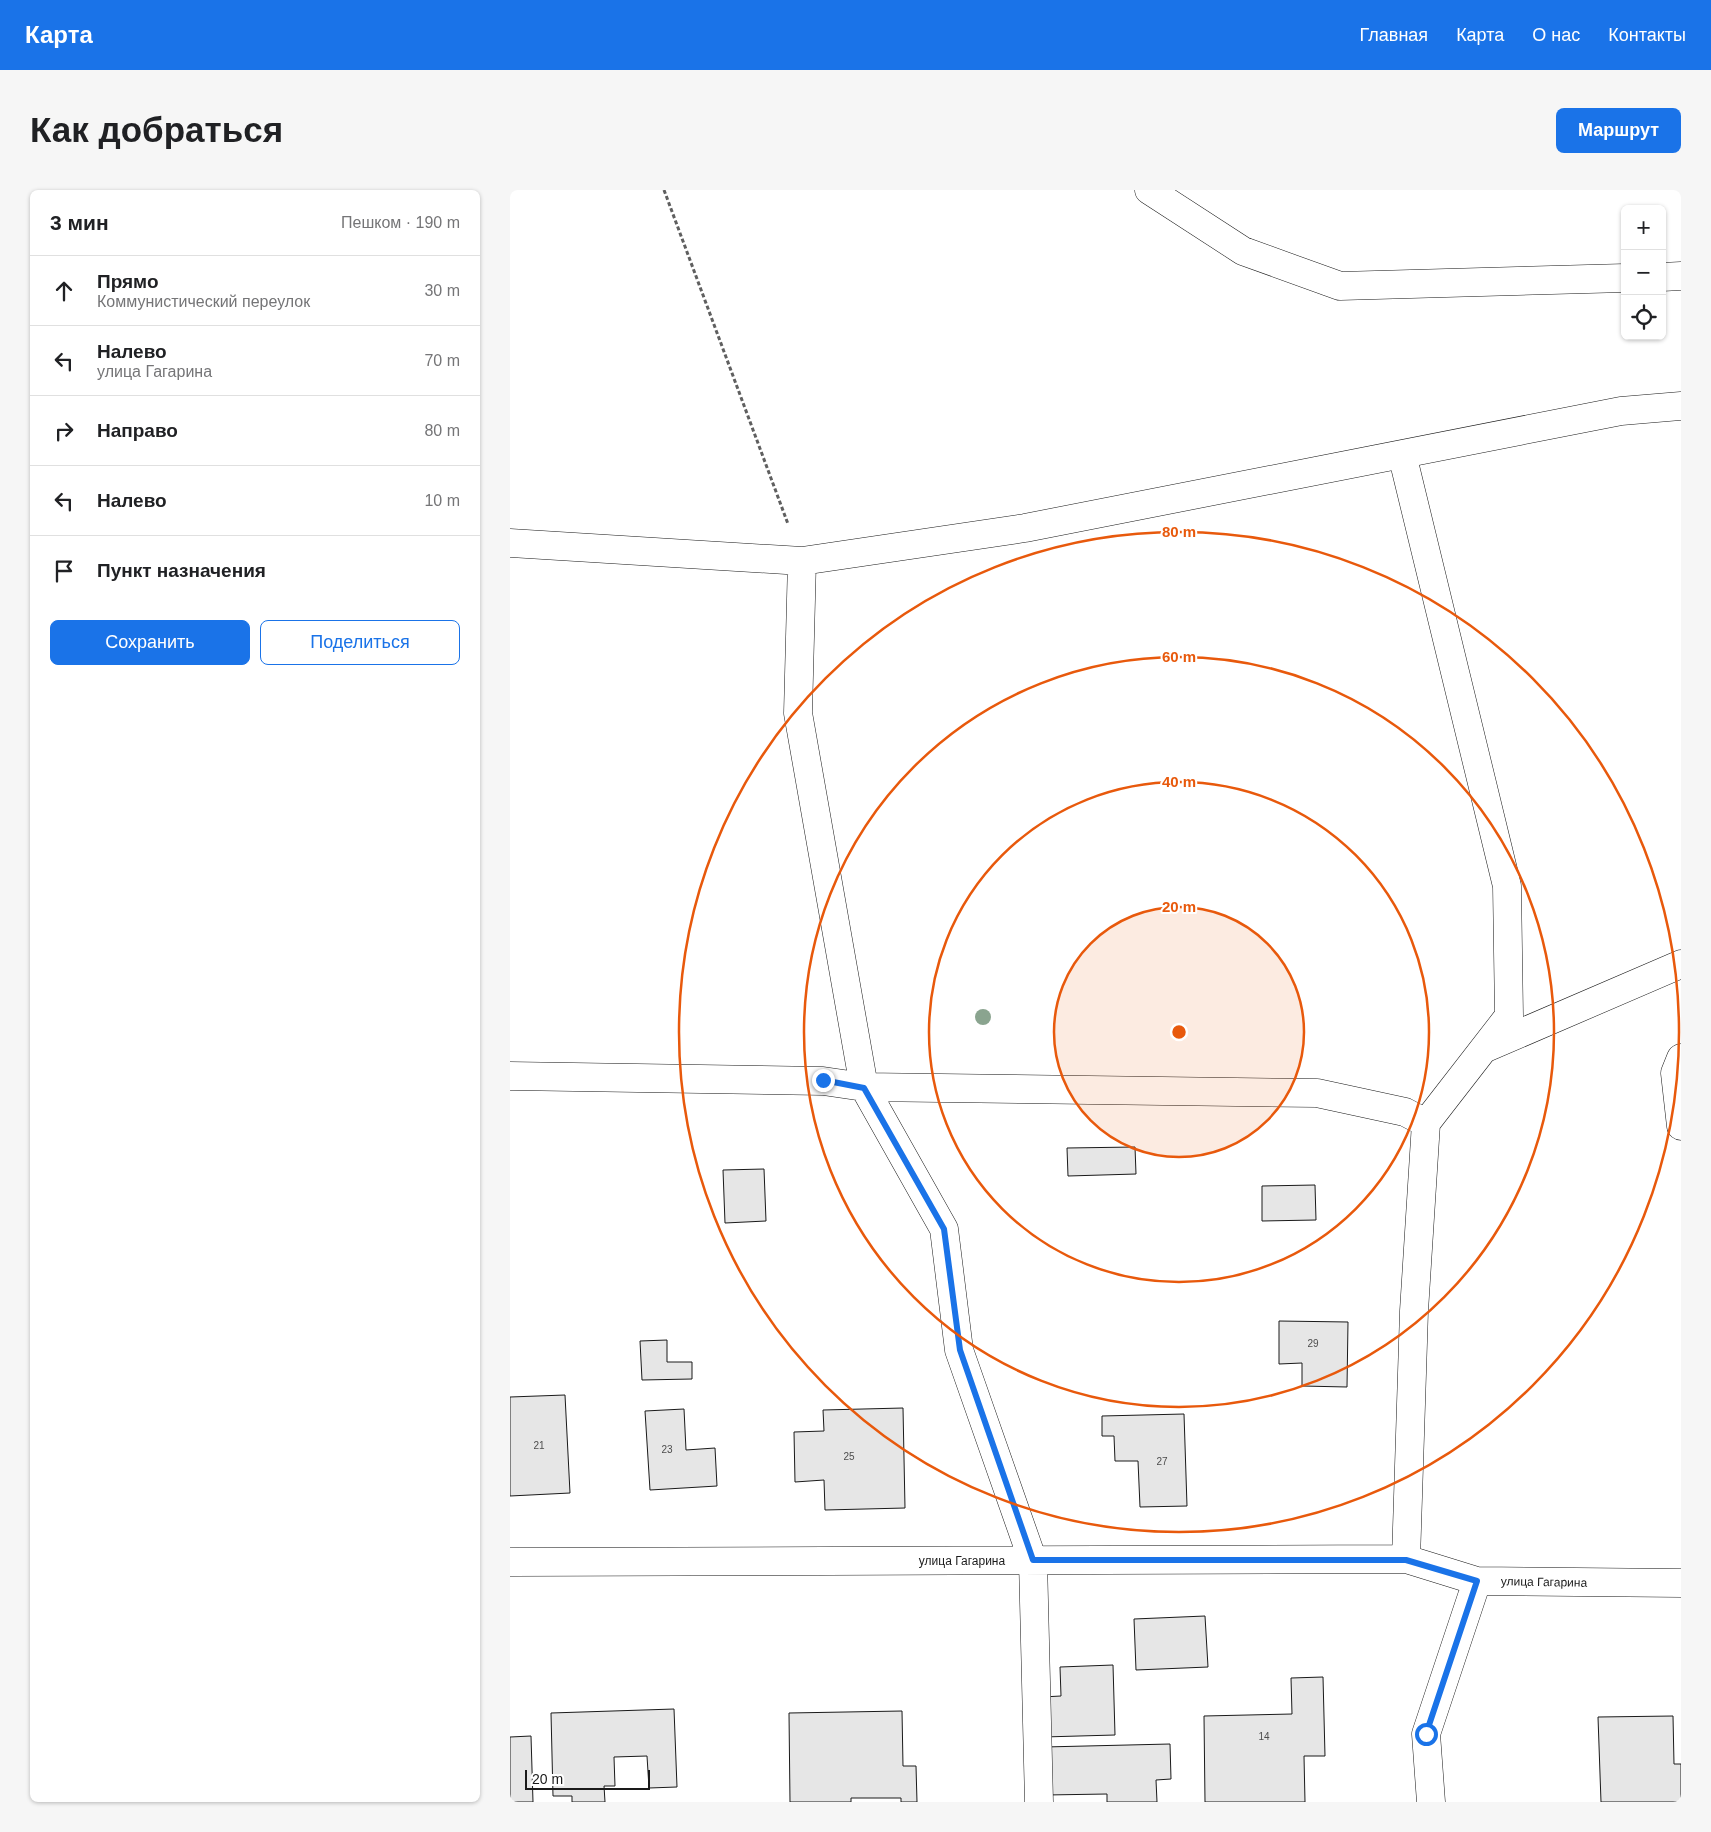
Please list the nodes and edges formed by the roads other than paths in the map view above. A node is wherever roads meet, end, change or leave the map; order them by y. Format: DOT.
graph roads {
  1 [pos="1149,190"];
  2 [pos="1681,276"];
  3 [pos="1666,277"];
  4 [pos="1621,278"];
  5 [pos="1681,406"];
  6 [pos="1402,454"];
  7 [pos="510,544"];
  8 [pos="802,561"];
  9 [pos="1681,964"];
  10 [pos="1482,1050"];
  11 [pos="1681,1058"];
  12 [pos="510,1076"];
  13 [pos="864,1088"];
  14 [pos="1426,1123"];
  15 [pos="1681,1126"];
  16 [pos="1033,1560"];
  17 [pos="1406,1560"];
  18 [pos="510,1562"];
  19 [pos="1477,1581"];
  20 [pos="1681,1583"];
  21 [pos="1039,1802"];
  22 [pos="1431,1802"];
  1 -- 4 [label="street"];
  2 -- 3 [label="street"];
  5 -- 6 [label="street"];
  6 -- 8 [label="street"];
  6 -- 10 [label="street"];
  7 -- 8 [label="street"];
  8 -- 13 [label="street"];
  9 -- 10 [label="street"];
  10 -- 14 [label="street"];
  11 -- 15 [label="street"];
  12 -- 13 [label="street"];
  13 -- 14 [label="street"];
  13 -- 16 [label="street"];
  14 -- 17 [label="street"];
  16 -- 17 [label="street, улица Гагарина"];
  16 -- 18 [label="street, улица Гагарина"];
  16 -- 21 [label="street"];
  17 -- 19 [label="street, улица Гагарина"];
  19 -- 20 [label="street, улица Гагарина"];
  19 -- 22 [label="street"];
}
